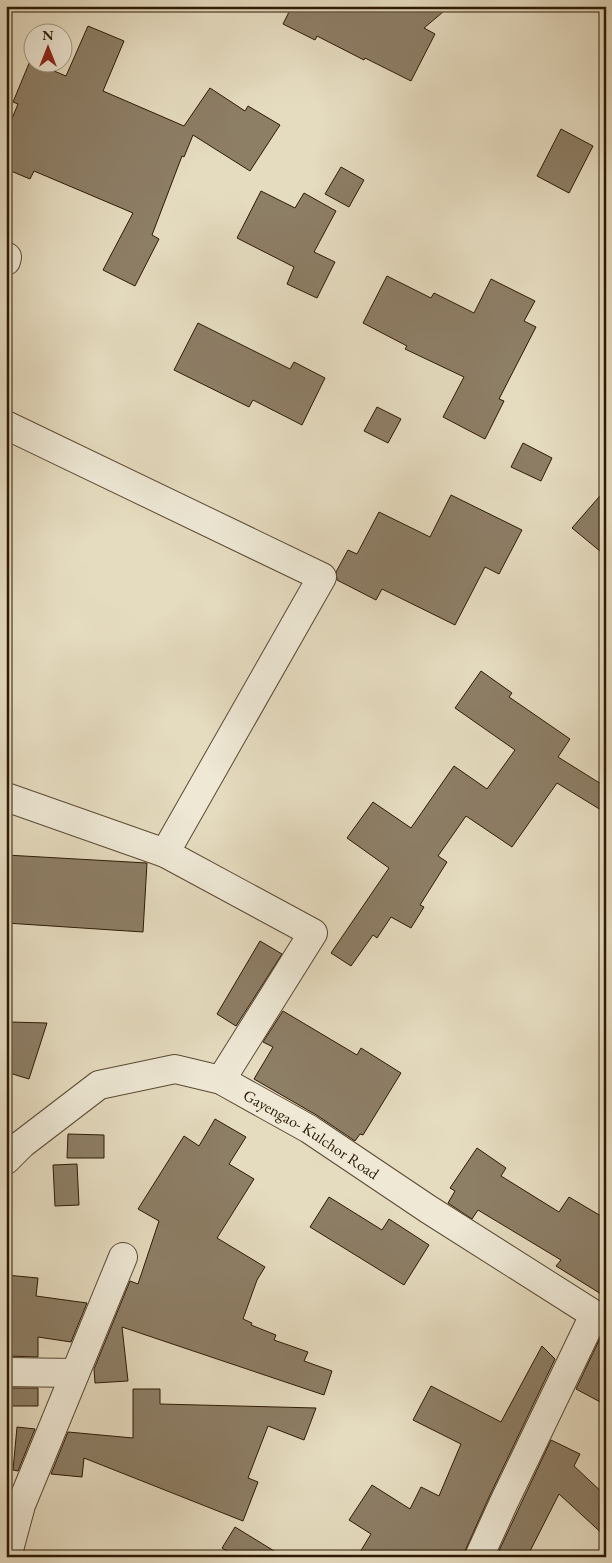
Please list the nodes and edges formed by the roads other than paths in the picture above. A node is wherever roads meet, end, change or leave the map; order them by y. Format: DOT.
graph roads {
  1 [pos="6,425"];
  2 [pos="6,797"];
  3 [pos="165,853"];
  4 [pos="221,1080"];
  5 [pos="6,1160"];
  6 [pos="123,1257"];
  7 [pos="600,1318"];
  8 [pos="6,1372"];
  9 [pos="75,1373"];
  10 [pos="7,1557"];
  11 [pos="479,1557"];
  1 -- 3 [label="street"];
  2 -- 3 [label="street"];
  3 -- 4 [label="street"];
  4 -- 5 [label="street, Gayengao- Kulchor Road"];
  4 -- 7 [label="street, Gayengao- Kulchor Road"];
  6 -- 9 [label="street"];
  7 -- 11 [label="street"];
  8 -- 9 [label="street"];
  9 -- 10 [label="street"];
}
